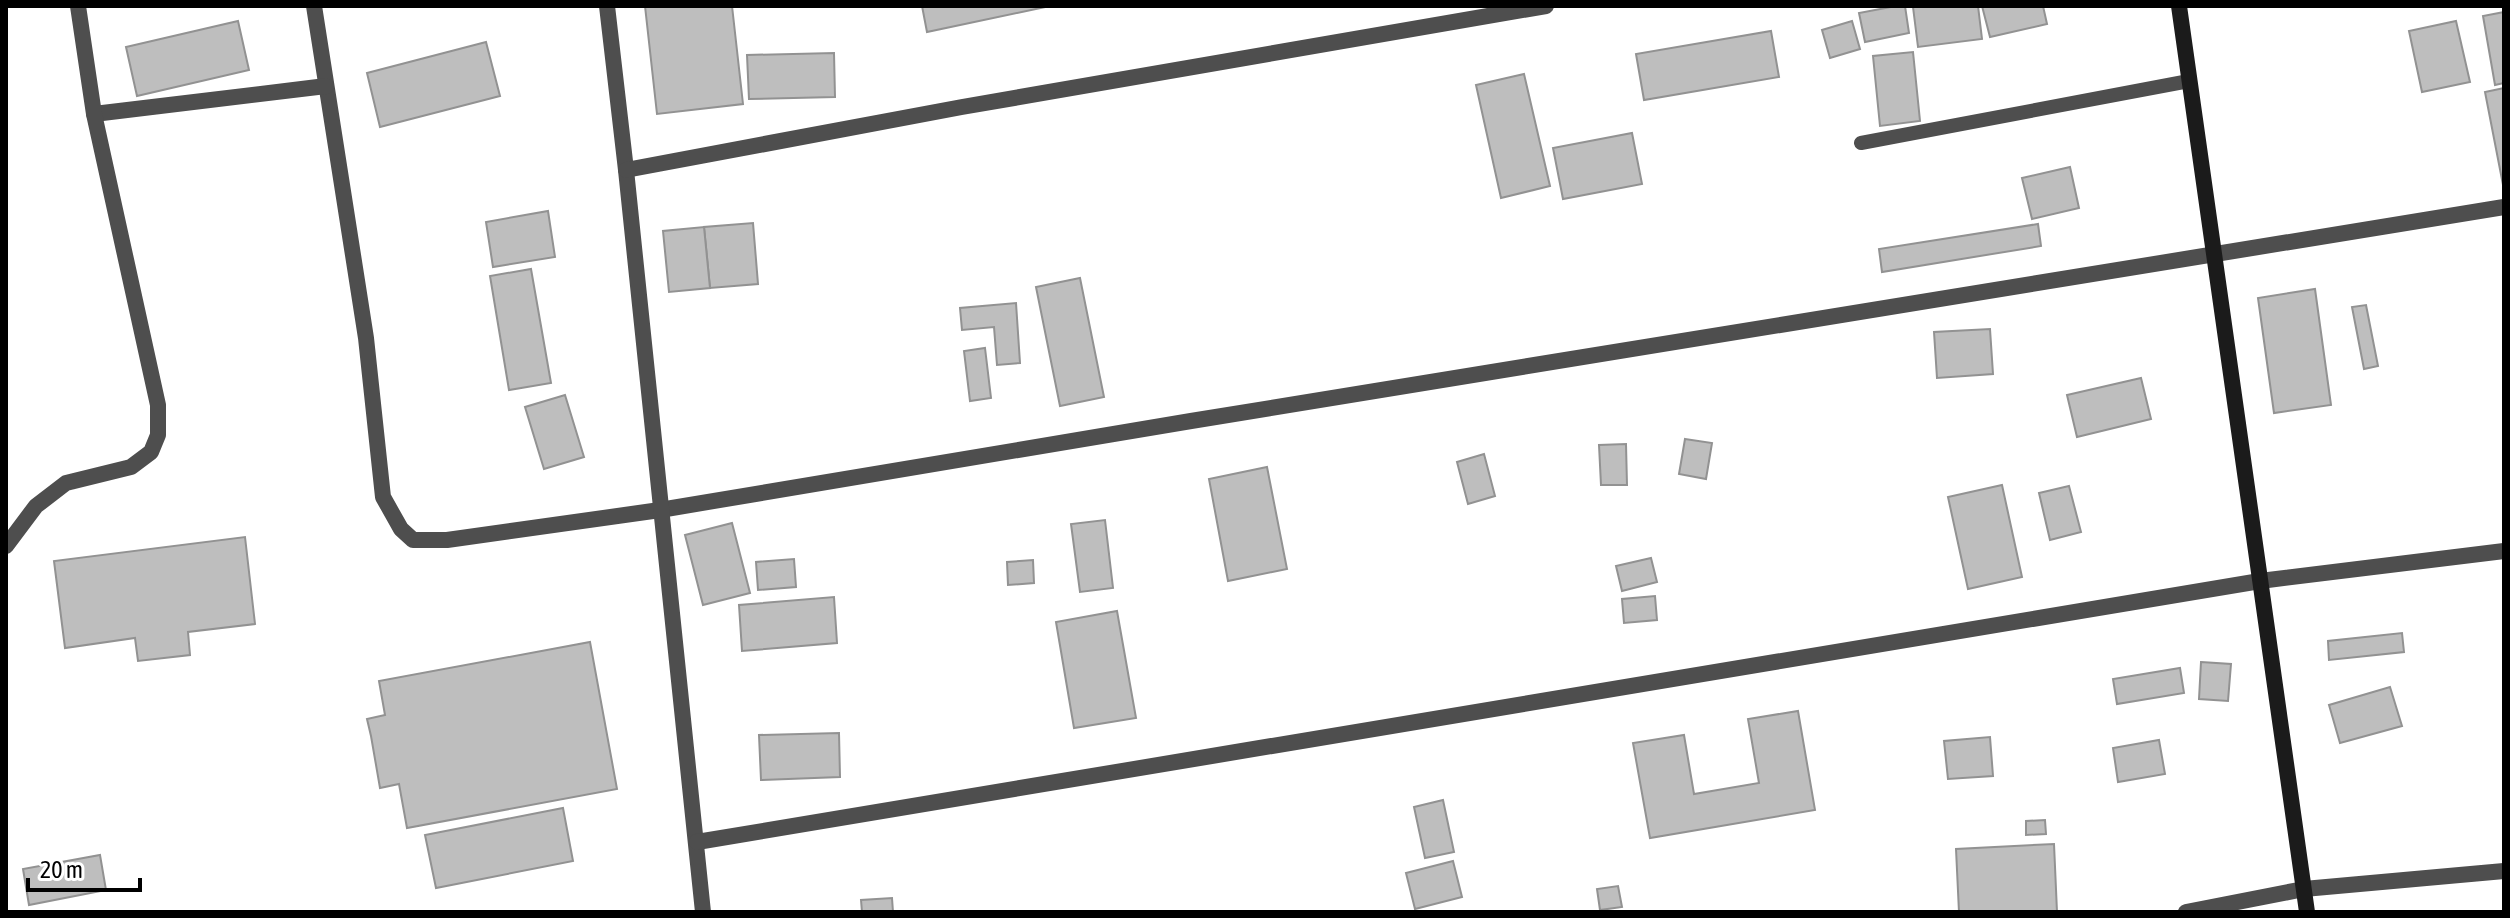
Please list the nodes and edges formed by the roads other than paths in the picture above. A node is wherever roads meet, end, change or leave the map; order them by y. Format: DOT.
graph roads {
  1 [pos="78,6"];
  2 [pos="314,6"];
  3 [pos="607,6"];
  4 [pos="1546,6"];
  5 [pos="2179,6"];
  6 [pos="2189,81"];
  7 [pos="326,86"];
  8 [pos="94,114"];
  9 [pos="1861,143"];
  10 [pos="626,170"];
  11 [pos="2504,207"];
  12 [pos="2214,255"];
  13 [pos="660,510"];
  14 [pos="6,546"];
  15 [pos="2504,551"];
  16 [pos="2260,581"];
  17 [pos="697,842"];
  18 [pos="2504,871"];
  19 [pos="2304,889"];
  20 [pos="703,912"];
  21 [pos="2186,912"];
  22 [pos="2307,912"];
  1 -- 8 [label="street"];
  2 -- 7 [label="street"];
  3 -- 10 [label="street"];
  4 -- 10 [label="street"];
  5 -- 6 [label="street"];
  6 -- 9 [label="lane"];
  6 -- 12 [label="street"];
  7 -- 8 [label="street"];
  7 -- 13 [label="street"];
  8 -- 14 [label="street"];
  10 -- 13 [label="street"];
  11 -- 12 [label="street"];
  12 -- 13 [label="street"];
  12 -- 16 [label="street"];
  13 -- 17 [label="street"];
  15 -- 16 [label="street"];
  16 -- 17 [label="street"];
  16 -- 19 [label="street"];
  17 -- 20 [label="street"];
  18 -- 19 [label="street"];
  19 -- 21 [label="street"];
  19 -- 22 [label="street"];
}
